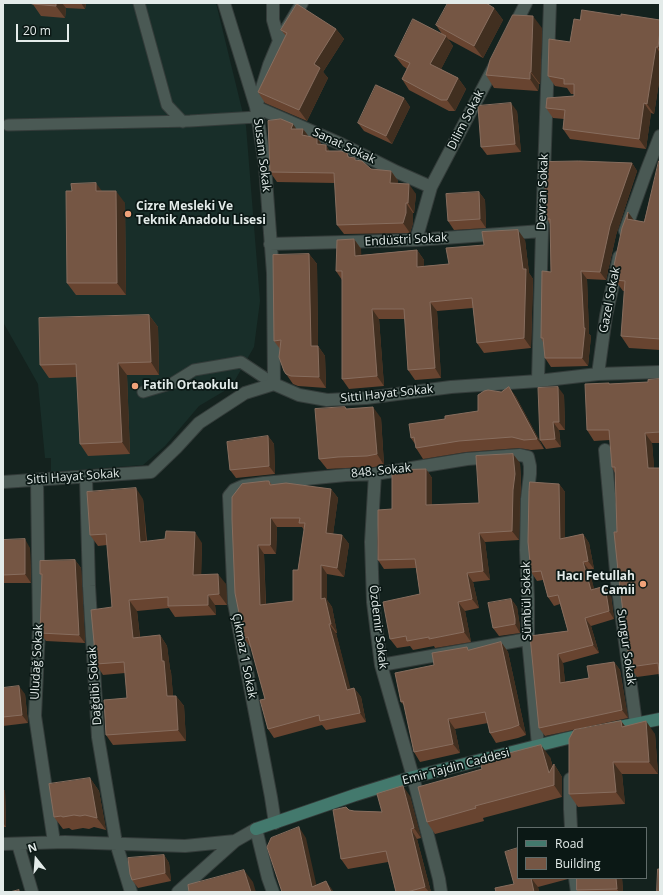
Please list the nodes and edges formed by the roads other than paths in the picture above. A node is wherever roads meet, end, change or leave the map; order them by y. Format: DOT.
graph roads {
  1 [pos="139,3"];
  2 [pos="224,3"];
  3 [pos="274,3"];
  4 [pos="302,3"];
  5 [pos="526,3"];
  6 [pos="550,3"];
  7 [pos="509,37"];
  8 [pos="279,41"];
  9 [pos="498,57"];
  10 [pos="257,112"];
  11 [pos="183,122"];
  12 [pos="8,125"];
  13 [pos="660,136"];
  14 [pos="431,187"];
  15 [pos="542,231"];
  16 [pos="416,240"];
  17 [pos="270,244"];
  18 [pos="660,372"];
  19 [pos="598,374"];
  20 [pos="538,381"];
  21 [pos="274,384"];
  22 [pos="143,392"];
  23 [pos="605,450"];
  24 [pos="528,457"];
  25 [pos="375,474"];
  26 [pos="86,477"];
  27 [pos="38,480"];
  28 [pos="3,482"];
  29 [pos="234,490"];
  30 [pos="528,639"];
  31 [pos="381,665"];
  32 [pos="660,719"];
  33 [pos="636,724"];
  34 [pos="570,738"];
  35 [pos="538,745"];
  36 [pos="570,752"];
  37 [pos="570,767"];
  38 [pos="413,777"];
  39 [pos="275,823"];
  40 [pos="571,827"];
  41 [pos="256,829"];
  42 [pos="235,841"];
  43 [pos="54,842"];
  44 [pos="116,843"];
  45 [pos="3,844"];
  46 [pos="18,844"];
  47 [pos="575,879"];
  48 [pos="32,892"];
  49 [pos="131,892"];
  50 [pos="178,892"];
  51 [pos="273,892"];
  52 [pos="441,892"];
  53 [pos="577,892"];
  1 -- 11 [label="lane"];
  2 -- 10 [label="street, Susam Sokak"];
  3 -- 8 [label="street"];
  4 -- 8 [label="street"];
  5 -- 7 [label="street"];
  6 -- 15 [label="street, Devran Sokak"];
  8 -- 10 [label="street"];
  9 -- 14 [label="street, Dilim Sokak"];
  10 -- 11 [label="lane"];
  10 -- 14 [label="street, Sanat Sokak"];
  10 -- 17 [label="street, Susam Sokak"];
  11 -- 12 [label="lane"];
  13 -- 19 [label="street, Gazel Sokak"];
  14 -- 16 [label="street, Dilim Sokak"];
  15 -- 16 [label="street, Endüstri Sokak"];
  15 -- 20 [label="street, Devran Sokak"];
  16 -- 17 [label="street, Endüstri Sokak"];
  17 -- 21 [label="street, Susam Sokak"];
  18 -- 19 [label="street, Sitti Hayat Sokak"];
  19 -- 20 [label="street, Sitti Hayat Sokak"];
  20 -- 21 [label="street, Sitti Hayat Sokak"];
  21 -- 22 [label="lane"];
  21 -- 26 [label="street, Sitti Hayat Sokak"];
  23 -- 33 [label="street, Sungur Sokak"];
  24 -- 25 [label="street, 848. Sokak"];
  24 -- 30 [label="street, Sümbül Sokak"];
  25 -- 29 [label="street, 848. Sokak"];
  25 -- 31 [label="street, Özdemir Sokak"];
  26 -- 27 [label="street, Sitti Hayat Sokak"];
  26 -- 44 [label="street, Dağdibi Sokak"];
  27 -- 28 [label="street, Sitti Hayat Sokak"];
  27 -- 43 [label="street, Uludağ Sokak"];
  29 -- 39 [label="street, Çıkmaz 1 Sokak"];
  30 -- 31 [label="street"];
  30 -- 35 [label="street, Sümbül Sokak"];
  31 -- 38 [label="street, Özdemir Sokak"];
  32 -- 33 [label="street, Emir Tajdin Caddesi"];
  33 -- 34 [label="street, Emir Tajdin Caddesi"];
  34 -- 35 [label="street, Emir Tajdin Caddesi"];
  34 -- 36 [label="street"];
  35 -- 38 [label="street, Emir Tajdin Caddesi"];
  37 -- 40 [label="street"];
  38 -- 39 [label="street, Emir Tajdin Caddesi"];
  38 -- 52 [label="street, Özdemir Sokak"];
  39 -- 41 [label="street, Emir Tajdin Caddesi"];
  41 -- 42 [label="street"];
  41 -- 51 [label="street"];
  42 -- 44 [label="street"];
  42 -- 50 [label="street"];
  43 -- 44 [label="street"];
  43 -- 46 [label="street"];
  44 -- 49 [label="street, Dağdibi Sokak"];
  45 -- 46 [label="street"];
  46 -- 48 [label="street"];
  47 -- 53 [label="street"];
}
